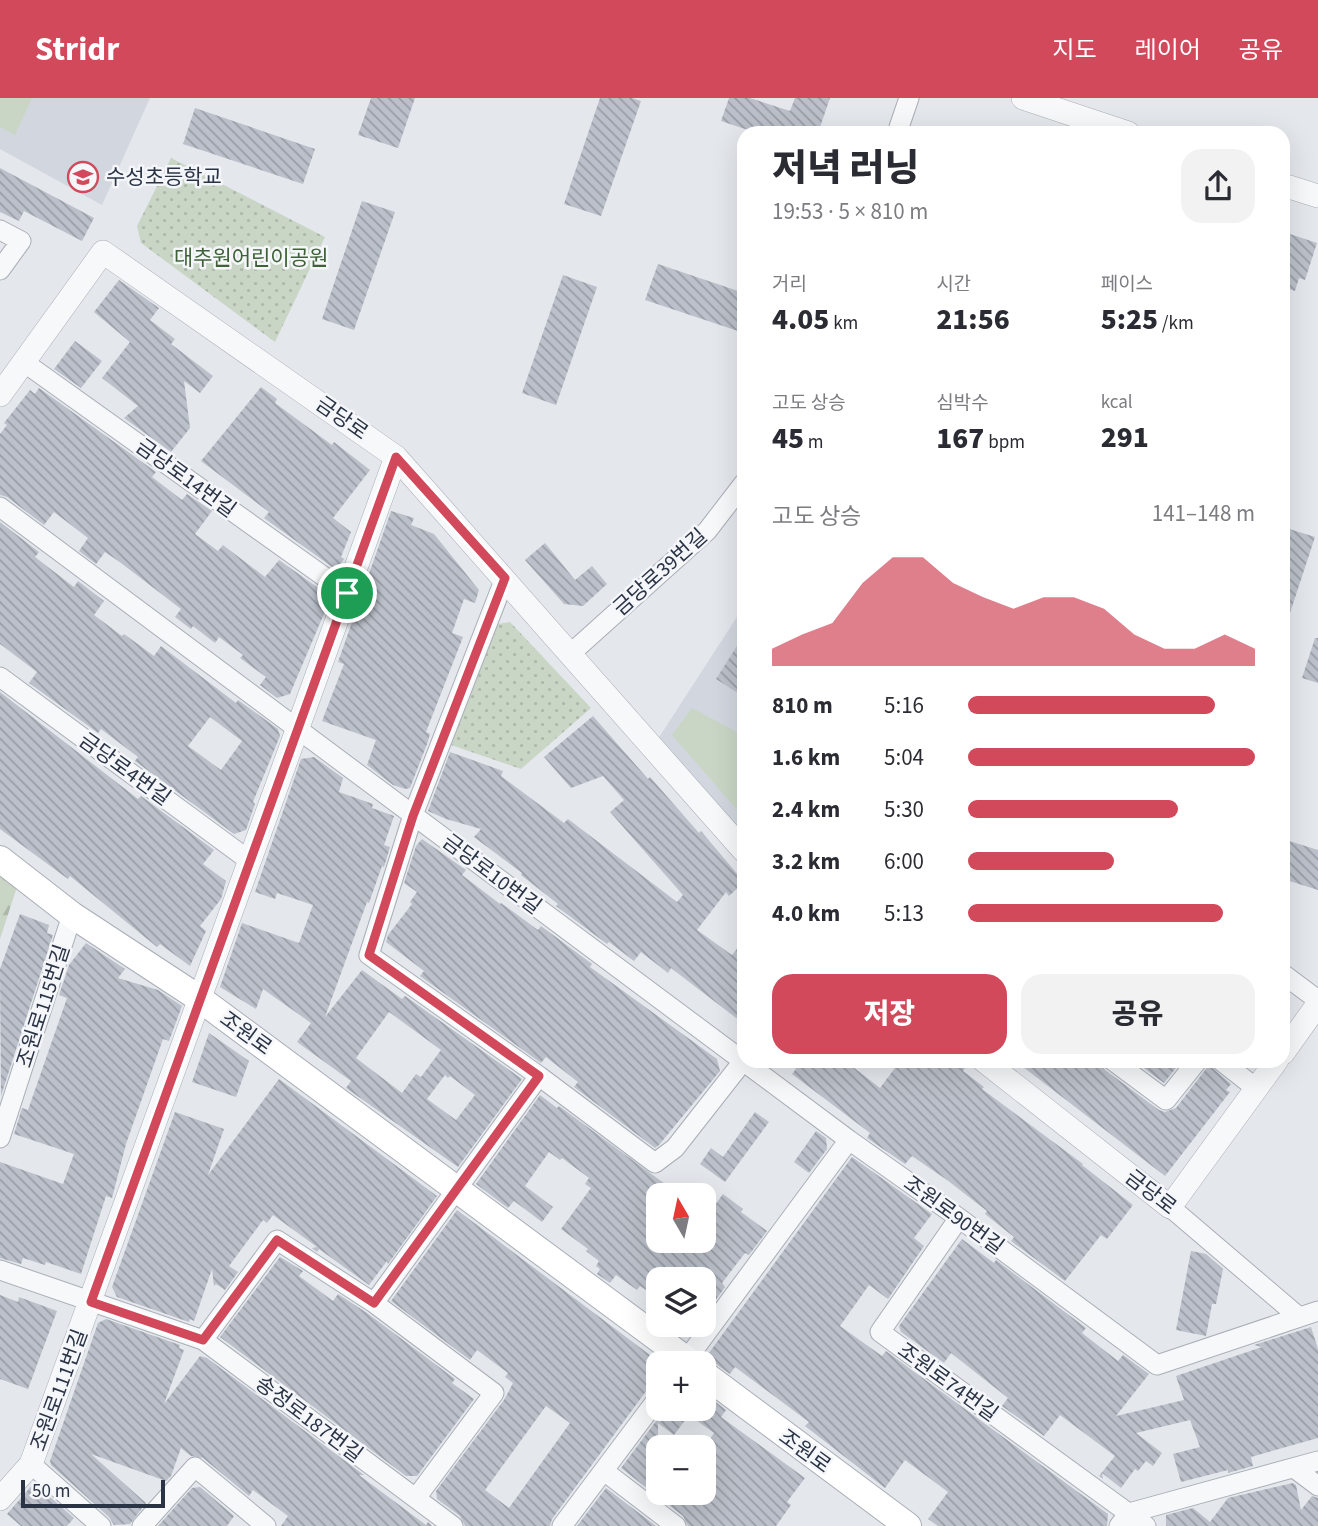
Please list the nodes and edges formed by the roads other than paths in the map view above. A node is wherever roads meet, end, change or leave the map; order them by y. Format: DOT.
graph roads {
  1 [pos="909,98"];
  2 [pos="1023,98"];
  3 [pos="899,126"];
  4 [pos="1107,126"];
  5 [pos="1290,187"];
  6 [pos="1318,197"];
  7 [pos="0,230"];
  8 [pos="0,270"];
  9 [pos="25,363"];
  10 [pos="0,396"];
  11 [pos="396,457"];
  12 [pos="737,492"];
  13 [pos="0,507"];
  14 [pos="505,578"];
  15 [pos="347,593"];
  16 [pos="569,655"];
  17 [pos="0,677"];
  18 [pos="297,730"];
  19 [pos="413,816"];
  20 [pos="737,843"];
  21 [pos="0,859"];
  22 [pos="250,861"];
  23 [pos="72,915"];
  24 [pos="1290,980"];
  25 [pos="200,999"];
  26 [pos="1318,1002"];
  27 [pos="1290,1043"];
  28 [pos="737,1056"];
  29 [pos="738,1068"];
  30 [pos="753,1068"];
  31 [pos="993,1068"];
  32 [pos="1123,1068"];
  33 [pos="1192,1068"];
  34 [pos="1230,1068"];
  35 [pos="1271,1068"];
  36 [pos="539,1076"];
  37 [pos="1257,1089"];
  38 [pos="0,1138"];
  39 [pos="849,1140"];
  40 [pos="456,1188"];
  41 [pos="1170,1207"];
  42 [pos="959,1218"];
  43 [pos="0,1270"];
  44 [pos="91,1302"];
  45 [pos="374,1303"];
  46 [pos="1309,1314"];
  47 [pos="203,1340"];
  48 [pos="672,1351"];
  49 [pos="701,1351"];
  50 [pos="716,1384"];
  51 [pos="646,1414"];
  52 [pos="1318,1461"];
  53 [pos="31,1464"];
  54 [pos="1294,1468"];
  55 [pos="604,1471"];
  56 [pos="1318,1486"];
  57 [pos="416,1498"];
  58 [pos="0,1499"];
  59 [pos="1124,1519"];
  60 [pos="101,1526"];
  61 [pos="142,1526"];
  62 [pos="266,1526"];
  63 [pos="453,1526"];
  64 [pos="562,1526"];
  65 [pos="676,1526"];
  66 [pos="908,1526"];
  67 [pos="1146,1526"];
  1 -- 3 [label="street"];
  2 -- 4 [label="street"];
  5 -- 6 [label="street"];
  7 -- 8 [label="street"];
  9 -- 10 [label="street, 금당로"];
  9 -- 11 [label="street, 금당로"];
  9 -- 15 [label="street, 금당로14번길"];
  11 -- 14 [label="street, 금당로"];
  11 -- 15 [label="street, 조원로111번길"];
  12 -- 16 [label="street, 금당로39번길"];
  13 -- 18 [label="street, 금당로10번길"];
  14 -- 16 [label="street, 금당로"];
  14 -- 19 [label="street"];
  15 -- 18 [label="street, 조원로111번길"];
  16 -- 20 [label="street, 금당로"];
  17 -- 22 [label="street, 금당로4번길"];
  18 -- 19 [label="street, 금당로10번길"];
  18 -- 22 [label="street, 조원로111번길"];
  19 -- 28 [label="street, 금당로10번길"];
  19 -- 36 [label="street"];
  21 -- 23 [label="main road, 조원로"];
  22 -- 25 [label="street, 조원로111번길"];
  23 -- 25 [label="main road, 조원로"];
  23 -- 38 [label="street, 조원로115번길"];
  24 -- 26 [label="street"];
  25 -- 40 [label="main road, 조원로"];
  25 -- 44 [label="street, 조원로111번길"];
  26 -- 27 [label="street"];
  29 -- 36 [label="street"];
  30 -- 39 [label="street, 금당로10번길"];
  31 -- 41 [label="street, 금당로"];
  32 -- 33 [label="street"];
  34 -- 37 [label="street"];
  35 -- 37 [label="street"];
  36 -- 40 [label="street"];
  37 -- 41 [label="street"];
  39 -- 42 [label="street, 조원로90번길"];
  39 -- 49 [label="street"];
  40 -- 45 [label="street"];
  40 -- 48 [label="main road, 조원로"];
  41 -- 46 [label="street, 금당로"];
  42 -- 46 [label="street, 조원로90번길"];
  42 -- 59 [label="street, 조원로74번길"];
  43 -- 44 [label="street, 송정로187번길"];
  44 -- 47 [label="street, 송정로187번길"];
  44 -- 53 [label="street, 조원로111번길"];
  45 -- 47 [label="street"];
  45 -- 57 [label="street"];
  47 -- 57 [label="street, 송정로187번길"];
  50 -- 66 [label="main road, 조원로"];
  51 -- 55 [label="street"];
  52 -- 54 [label="street"];
  53 -- 58 [label="street, 조원로111번길"];
  53 -- 60 [label="street, 조원로111번길"];
  54 -- 56 [label="street"];
  54 -- 59 [label="street"];
  55 -- 64 [label="street"];
  55 -- 65 [label="street"];
  57 -- 63 [label="street, 송정로187번길"];
  59 -- 67 [label="street, 조원로74번길"];
  61 -- 62 [label="street"];
}
